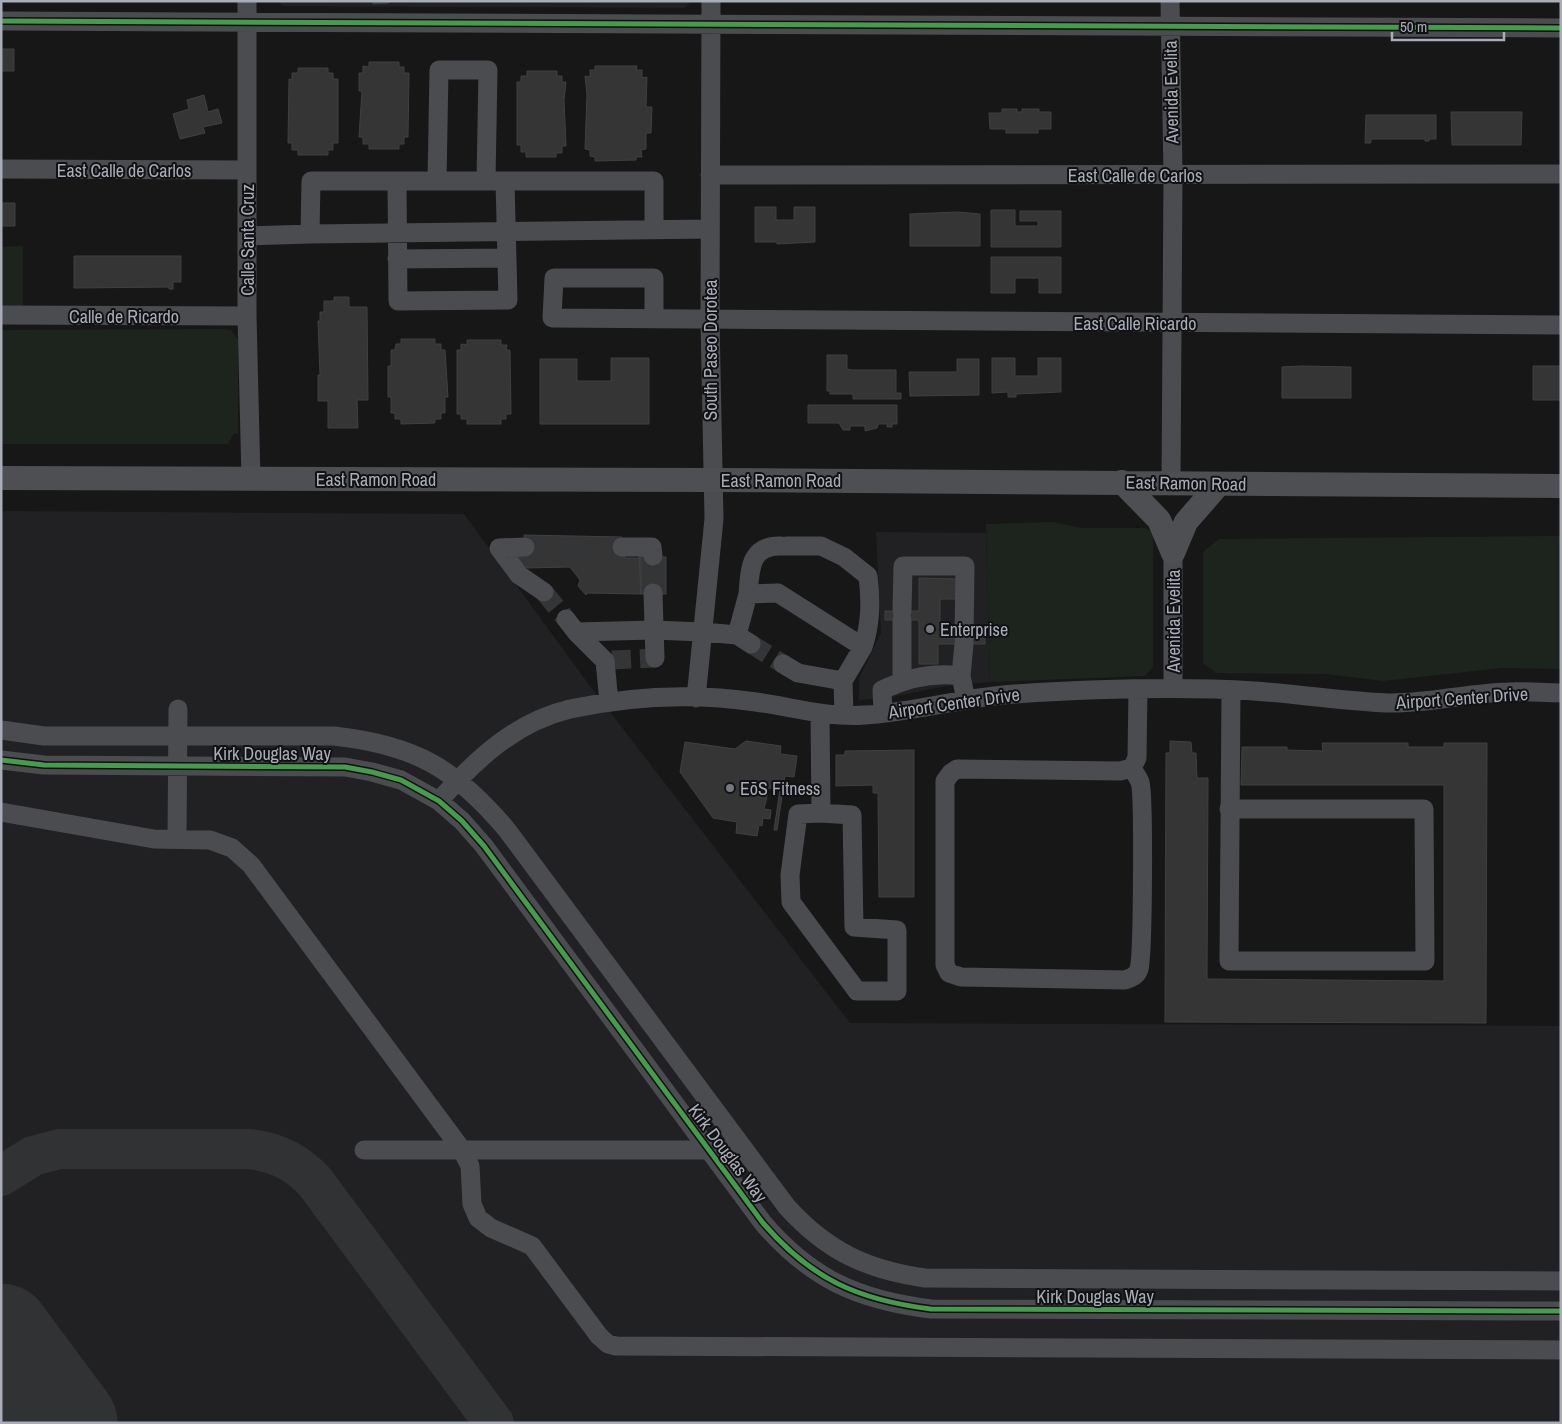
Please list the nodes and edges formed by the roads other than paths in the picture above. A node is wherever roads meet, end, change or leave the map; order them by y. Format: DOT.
graph roads {
  1 [pos="247,1"];
  2 [pos="711,1"];
  3 [pos="1170,1"];
  4 [pos="1,22"];
  5 [pos="248,22"];
  6 [pos="711,24"];
  7 [pos="1170,27"];
  8 [pos="1561,28"];
  9 [pos="1,169"];
  10 [pos="247,170"];
  11 [pos="1561,174"];
  12 [pos="710,175"];
  13 [pos="1173,175"];
  14 [pos="397,181"];
  15 [pos="437,181"];
  16 [pos="486,181"];
  17 [pos="505,181"];
  18 [pos="710,228"];
  19 [pos="654,229"];
  20 [pos="505,231"];
  21 [pos="397,232"];
  22 [pos="310,234"];
  23 [pos="247,236"];
  24 [pos="397,258"];
  25 [pos="506,258"];
  26 [pos="1,315"];
  27 [pos="247,316"];
  28 [pos="654,319"];
  29 [pos="710,320"];
  30 [pos="1172,323"];
  31 [pos="1561,325"];
  32 [pos="1,478"];
  33 [pos="251,479"];
  34 [pos="713,480"];
  35 [pos="1122,482"];
  36 [pos="1171,482"];
  37 [pos="1219,484"];
  38 [pos="1561,486"];
  39 [pos="525,547"];
  40 [pos="622,547"];
  41 [pos="1172,554"];
  42 [pos="653,556"];
  43 [pos="544,592"];
  44 [pos="653,593"];
  45 [pos="748,594"];
  46 [pos="654,630"];
  47 [pos="702,632"];
  48 [pos="863,647"];
  49 [pos="655,658"];
  50 [pos="791,668"];
  51 [pos="961,676"];
  52 [pos="902,680"];
  53 [pos="843,681"];
  54 [pos="1172,688"];
  55 [pos="1138,689"];
  56 [pos="1231,690"];
  57 [pos="1561,693"];
  58 [pos="696,698"];
  59 [pos="966,700"];
  60 [pos="609,702"];
  61 [pos="178,709"];
  62 [pos="883,713"];
  63 [pos="820,714"];
  64 [pos="844,715"];
  65 [pos="1,730"];
  66 [pos="178,736"];
  67 [pos="1,760"];
  68 [pos="178,766"];
  69 [pos="1132,768"];
  70 [pos="457,780"];
  71 [pos="439,801"];
  72 [pos="1230,809"];
  73 [pos="1,812"];
  74 [pos="821,813"];
  75 [pos="177,839"];
  76 [pos="364,1150"];
  77 [pos="462,1150"];
  78 [pos="709,1150"];
  79 [pos="745,1150"];
  80 [pos="1235,1280"];
  81 [pos="1561,1281"];
  82 [pos="1235,1310"];
  83 [pos="1561,1311"];
  84 [pos="1561,1350"];
  1 -- 5 [label="street, Calle Santa Cruz"];
  2 -- 6 [label="street, South Paseo Dorotea"];
  3 -- 7 [label="street, Avenida Evelita"];
  4 -- 5 [label="street"];
  5 -- 6 [label="street"];
  5 -- 10 [label="street, Calle Santa Cruz"];
  6 -- 7 [label="street"];
  6 -- 12 [label="street, South Paseo Dorotea"];
  7 -- 8 [label="street"];
  7 -- 13 [label="street, Avenida Evelita"];
  9 -- 10 [label="street, East Calle de Carlos"];
  10 -- 23 [label="street, Calle Santa Cruz"];
  11 -- 13 [label="street, East Calle de Carlos"];
  12 -- 13 [label="street, East Calle de Carlos"];
  12 -- 18 [label="street, South Paseo Dorotea"];
  13 -- 30 [label="street, Avenida Evelita"];
  14 -- 15 [label="street"];
  14 -- 21 [label="street"];
  14 -- 22 [label="street"];
  15 -- 16 [label="street"];
  15 -- 16 [label="street"];
  16 -- 17 [label="street"];
  17 -- 19 [label="street"];
  17 -- 20 [label="street"];
  18 -- 19 [label="street"];
  18 -- 29 [label="street, South Paseo Dorotea"];
  19 -- 20 [label="street"];
  20 -- 21 [label="street"];
  20 -- 25 [label="street"];
  21 -- 22 [label="street"];
  21 -- 24 [label="street"];
  22 -- 23 [label="street"];
  23 -- 27 [label="street, Calle Santa Cruz"];
  24 -- 25 [label="street"];
  24 -- 25 [label="street"];
  26 -- 27 [label="street, Calle de Ricardo"];
  27 -- 33 [label="street, Calle Santa Cruz"];
  28 -- 28 [label="street, East Calle Ricardo"];
  28 -- 29 [label="street, East Calle Ricardo"];
  29 -- 30 [label="street, East Calle Ricardo"];
  29 -- 34 [label="street, South Paseo Dorotea"];
  30 -- 31 [label="street, East Calle Ricardo"];
  30 -- 36 [label="street, Avenida Evelita"];
  32 -- 33 [label="main road, East Ramon Road"];
  33 -- 34 [label="main road, East Ramon Road"];
  34 -- 35 [label="main road, East Ramon Road"];
  34 -- 47 [label="street, South Paseo Dorotea"];
  35 -- 36 [label="main road, East Ramon Road"];
  35 -- 41 [label="main road"];
  36 -- 37 [label="main road, East Ramon Road"];
  37 -- 38 [label="main road, East Ramon Road"];
  37 -- 41 [label="main road"];
  39 -- 43 [label="street"];
  40 -- 42 [label="street"];
  41 -- 54 [label="street, Avenida Evelita"];
  44 -- 46 [label="street"];
  45 -- 47 [label="street"];
  45 -- 48 [label="street"];
  45 -- 48 [label="street"];
  46 -- 47 [label="street"];
  46 -- 49 [label="street"];
  46 -- 60 [label="street"];
  47 -- 58 [label="street, South Paseo Dorotea"];
  48 -- 53 [label="street"];
  50 -- 53 [label="street"];
  51 -- 52 [label="street"];
  51 -- 52 [label="street"];
  51 -- 59 [label="street"];
  52 -- 62 [label="street"];
  53 -- 64 [label="street"];
  54 -- 55 [label="street, Airport Center Drive"];
  54 -- 56 [label="street, Airport Center Drive"];
  55 -- 59 [label="street, Airport Center Drive"];
  55 -- 69 [label="street"];
  56 -- 57 [label="street, Airport Center Drive"];
  56 -- 72 [label="street"];
  58 -- 60 [label="street, Airport Center Drive"];
  58 -- 63 [label="street, Airport Center Drive"];
  59 -- 62 [label="street, Airport Center Drive"];
  60 -- 70 [label="street, Airport Center Drive"];
  61 -- 66 [label="street"];
  62 -- 64 [label="street, Airport Center Drive"];
  63 -- 64 [label="street, Airport Center Drive"];
  63 -- 74 [label="street"];
  65 -- 66 [label="street, Kirk Douglas Way"];
  66 -- 68 [label="street"];
  66 -- 70 [label="street, Kirk Douglas Way"];
  67 -- 68 [label="street, Kirk Douglas Way"];
  68 -- 71 [label="street, Kirk Douglas Way"];
  68 -- 75 [label="street"];
  69 -- 69 [label="street"];
  70 -- 71 [label="street, Airport Center Drive"];
  70 -- 79 [label="street, Kirk Douglas Way"];
  71 -- 78 [label="street, Kirk Douglas Way"];
  72 -- 72 [label="street"];
  73 -- 75 [label="street"];
  74 -- 74 [label="street"];
  75 -- 77 [label="street"];
  76 -- 77 [label="street"];
  77 -- 78 [label="street"];
  77 -- 84 [label="street"];
  78 -- 79 [label="street"];
  78 -- 82 [label="street, Kirk Douglas Way"];
  79 -- 80 [label="street, Kirk Douglas Way"];
  80 -- 81 [label="street, Kirk Douglas Way"];
  80 -- 82 [label="street"];
  82 -- 83 [label="street, Kirk Douglas Way"];
}
